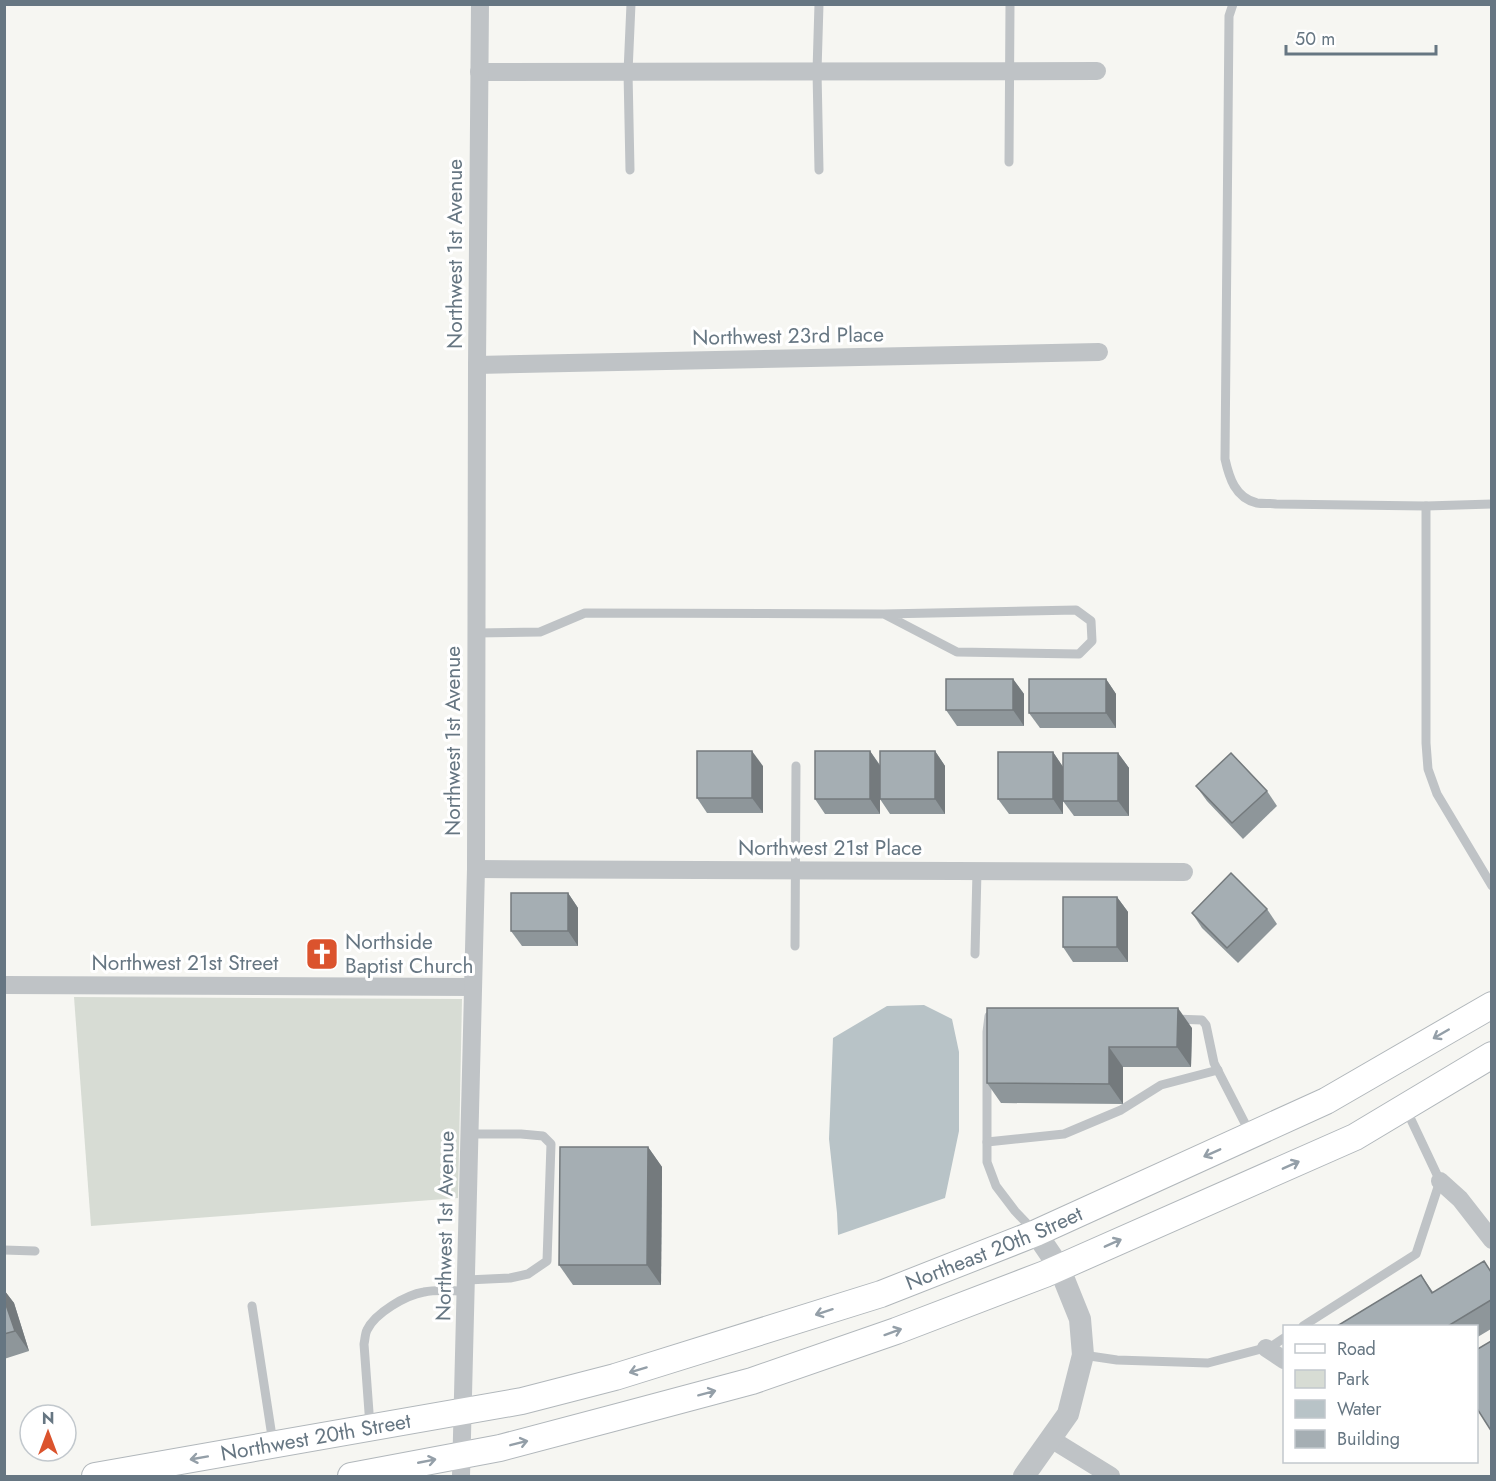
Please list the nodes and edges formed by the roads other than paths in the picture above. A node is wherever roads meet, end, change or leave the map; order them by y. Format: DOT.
graph roads {
  1 [pos="480,4"];
  2 [pos="631,4"];
  3 [pos="819,4"];
  4 [pos="1010,4"];
  5 [pos="1233,4"];
  6 [pos="818,71"];
  7 [pos="1009,71"];
  8 [pos="1097,71"];
  9 [pos="479,72"];
  10 [pos="628,72"];
  11 [pos="1009,162"];
  12 [pos="630,171"];
  13 [pos="819,171"];
  14 [pos="1099,352"];
  15 [pos="477,365"];
  16 [pos="1491,504"];
  17 [pos="1426,506"];
  18 [pos="884,614"];
  19 [pos="476,633"];
  20 [pos="796,766"];
  21 [pos="476,869"];
  22 [pos="795,870"];
  23 [pos="977,871"];
  24 [pos="1184,872"];
  25 [pos="1491,885"];
  26 [pos="795,946"];
  27 [pos="975,954"];
  28 [pos="4,985"];
  29 [pos="473,987"];
  30 [pos="1491,1005"];
  31 [pos="1000,1016"];
  32 [pos="1166,1019"];
  33 [pos="1491,1055"];
  34 [pos="1218,1070"];
  35 [pos="1405,1107"];
  36 [pos="470,1134"];
  37 [pos="1252,1136"];
  38 [pos="987,1142"];
  39 [pos="1440,1181"];
  40 [pos="1036,1233"];
  41 [pos="1491,1240"];
  42 [pos="4,1250"];
  43 [pos="35,1251"];
  44 [pos="1059,1267"];
  45 [pos="466,1285"];
  46 [pos="252,1306"];
  47 [pos="1305,1325"];
  48 [pos="1283,1339"];
  49 [pos="1266,1348"];
  50 [pos="1083,1355"];
  51 [pos="1283,1359"];
  52 [pos="463,1412"];
  53 [pos="370,1428"];
  54 [pos="1051,1439"];
  55 [pos="273,1445"];
  56 [pos="461,1465"];
  57 [pos="95,1476"];
  58 [pos="356,1476"];
  59 [pos="1024,1476"];
  60 [pos="1111,1476"];
  1 -- 9 [label="street, Northwest 1st Avenue"];
  2 -- 10 [label="lane"];
  3 -- 6 [label="lane"];
  4 -- 7 [label="lane"];
  5 -- 17 [label="lane"];
  6 -- 7 [label="street"];
  6 -- 10 [label="street"];
  6 -- 13 [label="lane"];
  7 -- 8 [label="street"];
  7 -- 11 [label="lane"];
  9 -- 10 [label="street"];
  9 -- 15 [label="street, Northwest 1st Avenue"];
  10 -- 12 [label="lane"];
  14 -- 15 [label="street, Northwest 23rd Place"];
  15 -- 19 [label="street, Northwest 1st Avenue"];
  16 -- 17 [label="lane"];
  17 -- 25 [label="lane"];
  18 -- 18 [label="lane"];
  18 -- 19 [label="lane"];
  19 -- 21 [label="street, Northwest 1st Avenue"];
  20 -- 22 [label="lane"];
  21 -- 22 [label="street, Northwest 21st Place"];
  21 -- 29 [label="street, Northwest 1st Avenue"];
  22 -- 23 [label="street, Northwest 21st Place"];
  22 -- 26 [label="lane"];
  23 -- 24 [label="street, Northwest 21st Place"];
  23 -- 27 [label="lane"];
  28 -- 29 [label="street, Northwest 21st Street"];
  29 -- 36 [label="street, Northwest 1st Avenue"];
  30 -- 37 [label="main road, Northeast 20th Street, one-way"];
  31 -- 38 [label="lane"];
  32 -- 34 [label="lane"];
  33 -- 35 [label="main road, Northeast 20th Street"];
  34 -- 37 [label="lane"];
  34 -- 38 [label="lane"];
  35 -- 39 [label="lane"];
  44 -- 35 [label="main road, Northeast 20th Street, one-way"];
  36 -- 45 [label="street, Northwest 1st Avenue"];
  36 -- 45 [label="lane"];
  37 -- 40 [label="main road, Northeast 20th Street, one-way"];
  38 -- 40 [label="lane"];
  39 -- 41 [label="street"];
  39 -- 47 [label="lane"];
  40 -- 44 [label="street"];
  40 -- 52 [label="main road, Northeast 20th Street, one-way"];
  42 -- 43 [label="lane"];
  44 -- 50 [label="street"];
  56 -- 44 [label="main road, Northeast 20th Street, one-way"];
  45 -- 52 [label="street, Northwest 1st Avenue"];
  45 -- 53 [label="lane"];
  46 -- 55 [label="lane"];
  48 -- 49 [label="lane"];
  49 -- 50 [label="lane"];
  49 -- 51 [label="street"];
  50 -- 54 [label="street"];
  52 -- 53 [label="main road, Northwest 20th Street"];
  52 -- 56 [label="street, Northwest 1st Avenue"];
  53 -- 55 [label="main road, Northwest 20th Street"];
  54 -- 59 [label="street"];
  54 -- 60 [label="street"];
  55 -- 57 [label="main road, Northwest 20th Street, one-way"];
  58 -- 56 [label="main road, Northwest 20th Street, one-way"];
}
